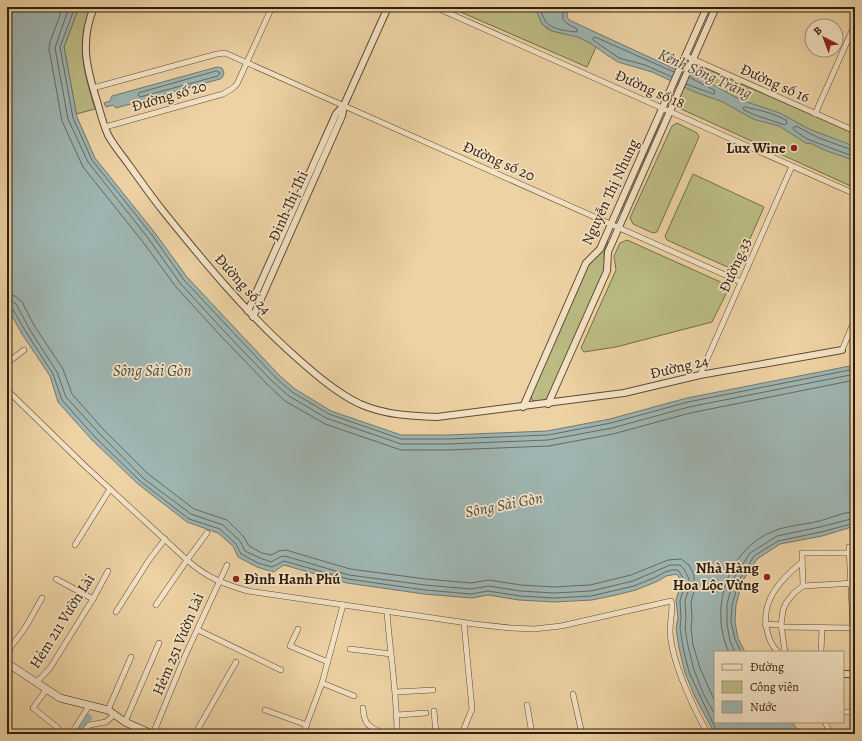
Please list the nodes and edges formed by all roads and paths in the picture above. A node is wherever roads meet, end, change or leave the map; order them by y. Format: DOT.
graph roads {
  1 [pos="94,7"];
  2 [pos="272,7"];
  3 [pos="388,7"];
  4 [pos="435,7"];
  5 [pos="707,7"];
  6 [pos="716,7"];
  7 [pos="855,24"];
  8 [pos="686,56"];
  9 [pos="693,60"];
  10 [pos="247,62"];
  11 [pos="92,88"];
  12 [pos="344,105"];
  13 [pos="663,108"];
  14 [pos="670,111"];
  15 [pos="815,114"];
  16 [pos="105,127"];
  17 [pos="855,131"];
  18 [pos="792,166"];
  19 [pos="855,194"];
  20 [pos="610,225"];
  21 [pos="618,228"];
  22 [pos="741,282"];
  23 [pos="248,311"];
  24 [pos="254,317"];
  25 [pos="855,320"];
  26 [pos="24,350"];
  27 [pos="842,350"];
  28 [pos="7,363"];
  29 [pos="700,375"];
  30 [pos="7,390"];
  31 [pos="548,404"];
  32 [pos="523,407"];
  33 [pos="110,489"];
  34 [pos="206,533"];
  35 [pos="164,539"];
  36 [pos="75,545"];
  37 [pos="851,549"];
  38 [pos="186,560"];
  39 [pos="802,562"];
  40 [pos="227,564"];
  41 [pos="108,571"];
  42 [pos="56,579"];
  43 [pos="218,581"];
  44 [pos="853,583"];
  45 [pos="804,586"];
  46 [pos="42,598"];
  47 [pos="92,599"];
  48 [pos="156,605"];
  49 [pos="343,605"];
  50 [pos="116,612"];
  51 [pos="387,612"];
  52 [pos="464,623"];
  53 [pos="766,624"];
  54 [pos="782,626"];
  55 [pos="822,628"];
  56 [pos="854,628"];
  57 [pos="298,629"];
  58 [pos="198,630"];
  59 [pos="159,643"];
  60 [pos="350,649"];
  61 [pos="777,651"];
  62 [pos="785,651"];
  63 [pos="822,651"];
  64 [pos="7,652"];
  65 [pos="390,654"];
  66 [pos="131,657"];
  67 [pos="236,662"];
  68 [pos="328,662"];
  69 [pos="7,663"];
  70 [pos="281,670"];
  71 [pos="844,674"];
  72 [pos="855,674"];
  73 [pos="36,683"];
  74 [pos="322,684"];
  75 [pos="46,690"];
  76 [pos="433,690"];
  77 [pos="396,692"];
  78 [pos="573,694"];
  79 [pos="354,696"];
  80 [pos="527,705"];
  81 [pos="89,706"];
  82 [pos="363,708"];
  83 [pos="108,710"];
  84 [pos="265,710"];
  85 [pos="434,711"];
  86 [pos="844,712"];
  87 [pos="855,712"];
  88 [pos="426,713"];
  89 [pos="115,714"];
  90 [pos="397,716"];
  91 [pos="125,722"];
  92 [pos="826,723"];
  93 [pos="307,725"];
  94 [pos="58,728"];
  95 [pos="136,731"];
  96 [pos="304,732"];
  97 [pos="71,734"];
  98 [pos="82,734"];
  99 [pos="152,734"];
  100 [pos="195,734"];
  101 [pos="317,734"];
  102 [pos="387,734"];
  103 [pos="397,734"];
  104 [pos="436,734"];
  105 [pos="464,734"];
  106 [pos="532,734"];
  107 [pos="582,734"];
  108 [pos="708,734"];
  109 [pos="831,734"];
  1 -- 11 [label="street, Đường số 24"];
  2 -- 10 [label="street"];
  3 -- 12 [label="street, Đinh Thị Thi"];
  4 -- 13 [label="street, Đường số 18"];
  5 -- 8 [label="street, Nguyễn Thị Nhung"];
  6 -- 9 [label="street, Nguyễn Thị Nhung"];
  7 -- 15 [label="street"];
  8 -- 9 [label="street, Đường số 16"];
  8 -- 13 [label="street, Nguyễn Thị Nhung"];
  9 -- 14 [label="street, Nguyễn Thị Nhung"];
  9 -- 15 [label="street, Đường số 16"];
  10 -- 11 [label="street, Đường số 20"];
  10 -- 12 [label="street, Đường số 20"];
  10 -- 16 [label="street, Đường số 20"];
  11 -- 16 [label="street, Đường số 24"];
  12 -- 20 [label="street, Đường số 20"];
  12 -- 23 [label="street, Đinh Thị Thi"];
  12 -- 24 [label="street, Đinh Thị Thi"];
  13 -- 14 [label="street, Đường số 18"];
  13 -- 20 [label="street, Nguyễn Thị Nhung"];
  14 -- 18 [label="street, Đường số 18"];
  14 -- 21 [label="street, Nguyễn Thị Nhung"];
  15 -- 17 [label="street, Đường số 16"];
  16 -- 23 [label="street, Đường số 24"];
  18 -- 19 [label="street, Đường số 18"];
  18 -- 22 [label="street, Đường 33"];
  20 -- 21 [label="street, Đường số 20"];
  20 -- 32 [label="street, Nguyễn Thị Nhung"];
  21 -- 22 [label="street, Đường số 20"];
  21 -- 31 [label="street, Nguyễn Thị Nhung"];
  22 -- 29 [label="street, Đường 33"];
  23 -- 24 [label="street, Đường số 24"];
  24 -- 32 [label="street, Đường số 24"];
  25 -- 27 [label="street"];
  26 -- 28 [label="street"];
  27 -- 29 [label="street, Đường 24"];
  29 -- 31 [label="street, Đường 24"];
  30 -- 33 [label="street"];
  31 -- 32 [label="street, Đường 24"];
  33 -- 35 [label="street"];
  33 -- 36 [label="street"];
  34 -- 38 [label="street"];
  35 -- 38 [label="street"];
  35 -- 50 [label="street"];
  37 -- 39 [label="street"];
  37 -- 44 [label="street"];
  38 -- 43 [label="street"];
  38 -- 48 [label="street"];
  39 -- 45 [label="street"];
  39 -- 53 [label="street"];
  40 -- 43 [label="street, Hẻm 251 Vườn Lài"];
  41 -- 47 [label="street, Hẻm 211 Vườn Lài"];
  42 -- 47 [label="street"];
  43 -- 49 [label="street"];
  43 -- 58 [label="street, Hẻm 251 Vườn Lài"];
  44 -- 45 [label="street"];
  44 -- 56 [label="street"];
  45 -- 54 [label="street"];
  46 -- 64 [label="street"];
  47 -- 73 [label="street, Hẻm 211 Vườn Lài"];
  49 -- 51 [label="street"];
  49 -- 68 [label="street"];
  51 -- 52 [label="street"];
  51 -- 65 [label="street"];
  52 -- 105 [label="street"];
  52 -- 108 [label="street"];
  53 -- 54 [label="street"];
  53 -- 61 [label="street"];
  54 -- 55 [label="street"];
  54 -- 62 [label="street"];
  55 -- 56 [label="street"];
  55 -- 63 [label="street"];
  57 -- 68 [label="street"];
  58 -- 70 [label="street"];
  58 -- 99 [label="street, Hẻm 251 Vườn Lài"];
  59 -- 91 [label="street"];
  60 -- 65 [label="street"];
  65 -- 77 [label="street"];
  66 -- 83 [label="street"];
  67 -- 100 [label="street"];
  68 -- 74 [label="street"];
  69 -- 73 [label="main road"];
  71 -- 72 [label="street"];
  73 -- 75 [label="main road"];
  74 -- 79 [label="street"];
  74 -- 93 [label="street"];
  75 -- 81 [label="main road"];
  75 -- 94 [label="street"];
  76 -- 77 [label="street"];
  77 -- 90 [label="street"];
  78 -- 107 [label="street"];
  80 -- 106 [label="street"];
  81 -- 83 [label="main road"];
  81 -- 97 [label="street"];
  82 -- 102 [label="street"];
  83 -- 89 [label="main road"];
  84 -- 93 [label="street"];
  85 -- 104 [label="street"];
  86 -- 87 [label="street"];
  88 -- 90 [label="street"];
  89 -- 91 [label="main road"];
  89 -- 98 [label="street"];
  90 -- 103 [label="street"];
  91 -- 95 [label="main road"];
  92 -- 109 [label="street"];
  93 -- 96 [label="street"];
  95 -- 99 [label="main road"];
  96 -- 101 [label="street"];
}
